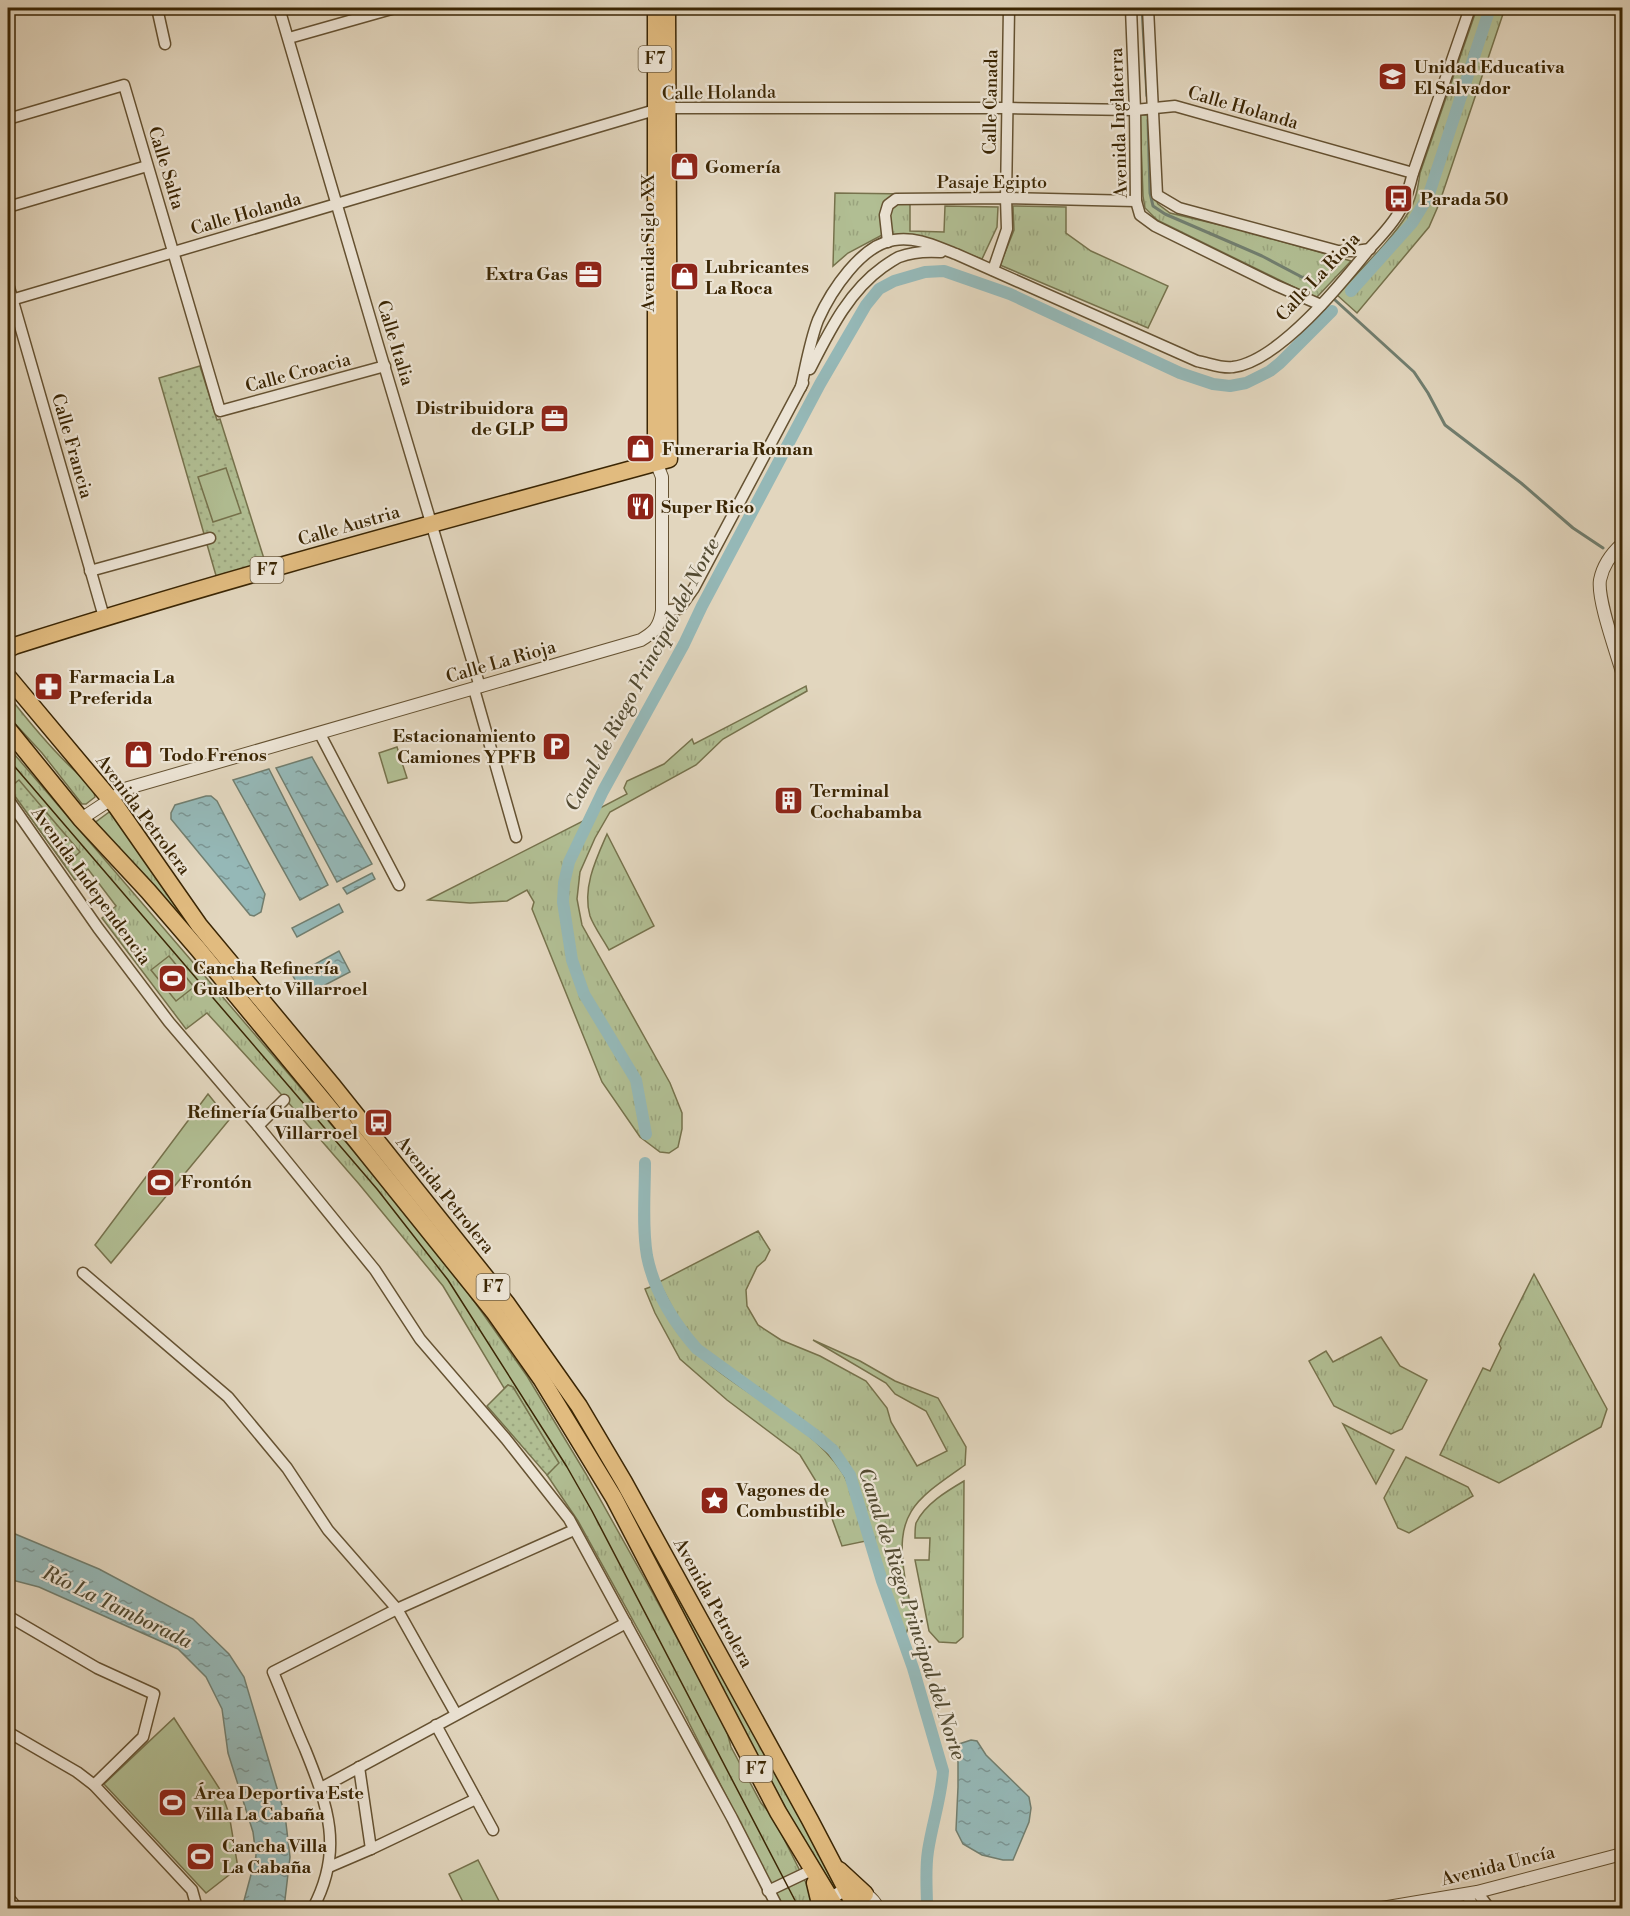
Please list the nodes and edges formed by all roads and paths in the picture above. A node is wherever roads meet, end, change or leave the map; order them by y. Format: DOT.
graph roads {
  1 [pos="157,8"];
  2 [pos="279,8"];
  3 [pos="389,8"];
  4 [pos="656,8"];
  5 [pos="668,8"];
  6 [pos="1009,8"];
  7 [pos="1131,8"];
  8 [pos="1148,8"];
  9 [pos="1470,8"];
  10 [pos="289,38"];
  11 [pos="165,44"];
  12 [pos="1007,108"];
  13 [pos="1153,108"];
  14 [pos="661,109"];
  15 [pos="1136,110"];
  16 [pos="8,118"];
  17 [pos="147,166"];
  18 [pos="1413,173"];
  19 [pos="1006,198"];
  20 [pos="1136,201"];
  21 [pos="337,204"];
  22 [pos="8,207"];
  23 [pos="888,242"];
  24 [pos="1370,249"];
  25 [pos="174,252"];
  26 [pos="956,254"];
  27 [pos="993,270"];
  28 [pos="8,284"];
  29 [pos="10,300"];
  30 [pos="1321,305"];
  31 [pos="385,366"];
  32 [pos="801,387"];
  33 [pos="220,411"];
  34 [pos="662,466"];
  35 [pos="431,523"];
  36 [pos="210,538"];
  37 [pos="1623,544"];
  38 [pos="90,571"];
  39 [pos="1623,581"];
  40 [pos="1623,605"];
  41 [pos="662,611"];
  42 [pos="104,617"];
  43 [pos="8,650"];
  44 [pos="1623,672"];
  45 [pos="8,677"];
  46 [pos="477,688"];
  47 [pos="8,729"];
  48 [pos="320,734"];
  49 [pos="8,799"];
  50 [pos="110,799"];
  51 [pos="81,819"];
  52 [pos="516,837"];
  53 [pos="399,885"];
  54 [pos="284,1100"];
  55 [pos="258,1126"];
  56 [pos="83,1273"];
  57 [pos="574,1530"];
  58 [pos="397,1609"];
  59 [pos="8,1616"];
  60 [pos="626,1623"];
  61 [pos="456,1714"];
  62 [pos="436,1725"];
  63 [pos="8,1732"];
  64 [pos="358,1767"];
  65 [pos="94,1785"];
  66 [pos="321,1788"];
  67 [pos="476,1799"];
  68 [pos="494,1830"];
  69 [pos="371,1849"];
  70 [pos="1623,1854"];
  71 [pos="831,1863"];
  72 [pos="329,1867"];
  73 [pos="812,1870"];
  74 [pos="846,1890"];
  75 [pos="768,1891"];
  76 [pos="865,1893"];
  77 [pos="1472,1893"];
  78 [pos="8,1897"];
  79 [pos="828,1906"];
  80 [pos="17,1908"];
  81 [pos="197,1908"];
  82 [pos="313,1908"];
  83 [pos="778,1908"];
  84 [pos="856,1908"];
  85 [pos="878,1908"];
  86 [pos="1382,1908"];
  87 [pos="1475,1908"];
  88 [pos="1489,1908"];
  1 -- 11 [label="street"];
  2 -- 10 [label="street, Calle Italia"];
  3 -- 10 [label="street"];
  4 -- 14 [label="highway, Avenida Siglo XX / F7"];
  5 -- 14 [label="highway, Avenida Siglo XX / F7"];
  6 -- 12 [label="street, Calle Canada"];
  7 -- 15 [label="street, Avenida Inglaterra"];
  8 -- 13 [label="street, Avenida Inglaterra"];
  9 -- 18 [label="street, Calle La Rioja"];
  10 -- 21 [label="street, Calle Italia"];
  12 -- 14 [label="street, Calle Holanda"];
  12 -- 15 [label="street, Calle Holanda"];
  12 -- 19 [label="street, Calle Canada"];
  13 -- 15 [label="street, Calle Holanda"];
  13 -- 18 [label="street, Calle Holanda"];
  13 -- 24 [label="street, Avenida Inglaterra"];
  14 -- 21 [label="street, Calle Holanda"];
  14 -- 34 [label="highway, Avenida Siglo XX / F7"];
  15 -- 20 [label="street, Avenida Inglaterra"];
  16 -- 17 [label="street, Calle Salta"];
  17 -- 22 [label="street"];
  17 -- 25 [label="street, Calle Salta"];
  18 -- 24 [label="street, Calle La Rioja"];
  19 -- 20 [label="street, Pasaje Egipto"];
  19 -- 23 [label="street, Pasaje Egipto"];
  19 -- 27 [label="street, Calle Canada"];
  20 -- 30 [label="street, Avenida Inglaterra"];
  21 -- 25 [label="street, Calle Holanda"];
  21 -- 31 [label="street, Calle Italia"];
  23 -- 26 [label="street, Calle La Rioja"];
  23 -- 32 [label="street, Calle La Rioja"];
  24 -- 30 [label="street, Calle La Rioja"];
  25 -- 29 [label="street, Calle Holanda"];
  25 -- 33 [label="street, Calle Salta"];
  26 -- 27 [label="street, Calle La Rioja"];
  26 -- 32 [label="street, Calle La Rioja"];
  27 -- 30 [label="street, Calle La Rioja"];
  28 -- 29 [label="street, Calle Francia"];
  29 -- 38 [label="street, Calle Francia"];
  31 -- 33 [label="street, Calle Croacia"];
  31 -- 35 [label="street, Calle Italia"];
  32 -- 41 [label="street, Calle La Rioja"];
  34 -- 35 [label="highway, Calle Austria / F7"];
  34 -- 41 [label="street, Avenida Siglo XX"];
  35 -- 42 [label="highway, Calle Austria / F7"];
  35 -- 46 [label="street, Calle Italia"];
  36 -- 38 [label="street"];
  37 -- 44 [label="street"];
  38 -- 42 [label="street, Calle Francia"];
  39 -- 40 [label="street"];
  41 -- 46 [label="street, Calle La Rioja"];
  42 -- 43 [label="highway, Calle Austria / F7"];
  45 -- 50 [label="highway, Avenida Petrolera / F7"];
  46 -- 48 [label="street, Calle La Rioja"];
  46 -- 52 [label="street, Calle Italia"];
  47 -- 51 [label="highway, Avenida Petrolera / F7"];
  48 -- 50 [label="street, Calle La Rioja"];
  48 -- 53 [label="street"];
  49 -- 55 [label="street, Avenida Independencia"];
  50 -- 51 [label="street, Calle La Rioja"];
  50 -- 71 [label="highway, Avenida Petrolera / F7"];
  51 -- 73 [label="highway, Avenida Petrolera / F7"];
  54 -- 55 [label="street"];
  55 -- 57 [label="street, Avenida Independencia"];
  56 -- 58 [label="street"];
  57 -- 58 [label="street"];
  57 -- 60 [label="street, Avenida Independencia"];
  58 -- 61 [label="street"];
  58 -- 66 [label="street"];
  59 -- 65 [label="street"];
  60 -- 61 [label="street"];
  60 -- 75 [label="street, Avenida Independencia"];
  61 -- 62 [label="street"];
  62 -- 64 [label="street"];
  62 -- 67 [label="street"];
  63 -- 65 [label="street"];
  64 -- 66 [label="street"];
  64 -- 69 [label="street"];
  65 -- 81 [label="street"];
  66 -- 72 [label="street"];
  67 -- 68 [label="street"];
  67 -- 69 [label="street"];
  69 -- 72 [label="street"];
  70 -- 77 [label="street, Avenida Uncía"];
  71 -- 74 [label="highway, Avenida Petrolera / F7"];
  71 -- 76 [label="highway"];
  72 -- 82 [label="street"];
  73 -- 75 [label="street"];
  73 -- 79 [label="highway, Avenida Petrolera / F7"];
  74 -- 76 [label="street"];
  74 -- 79 [label="street"];
  74 -- 84 [label="highway, Avenida Petrolera / F7"];
  75 -- 83 [label="street, Avenida Independencia"];
  76 -- 85 [label="street"];
  77 -- 86 [label="street, Avenida Uncía"];
  77 -- 87 [label="street"];
  77 -- 88 [label="street"];
  78 -- 80 [label="street"];
}
